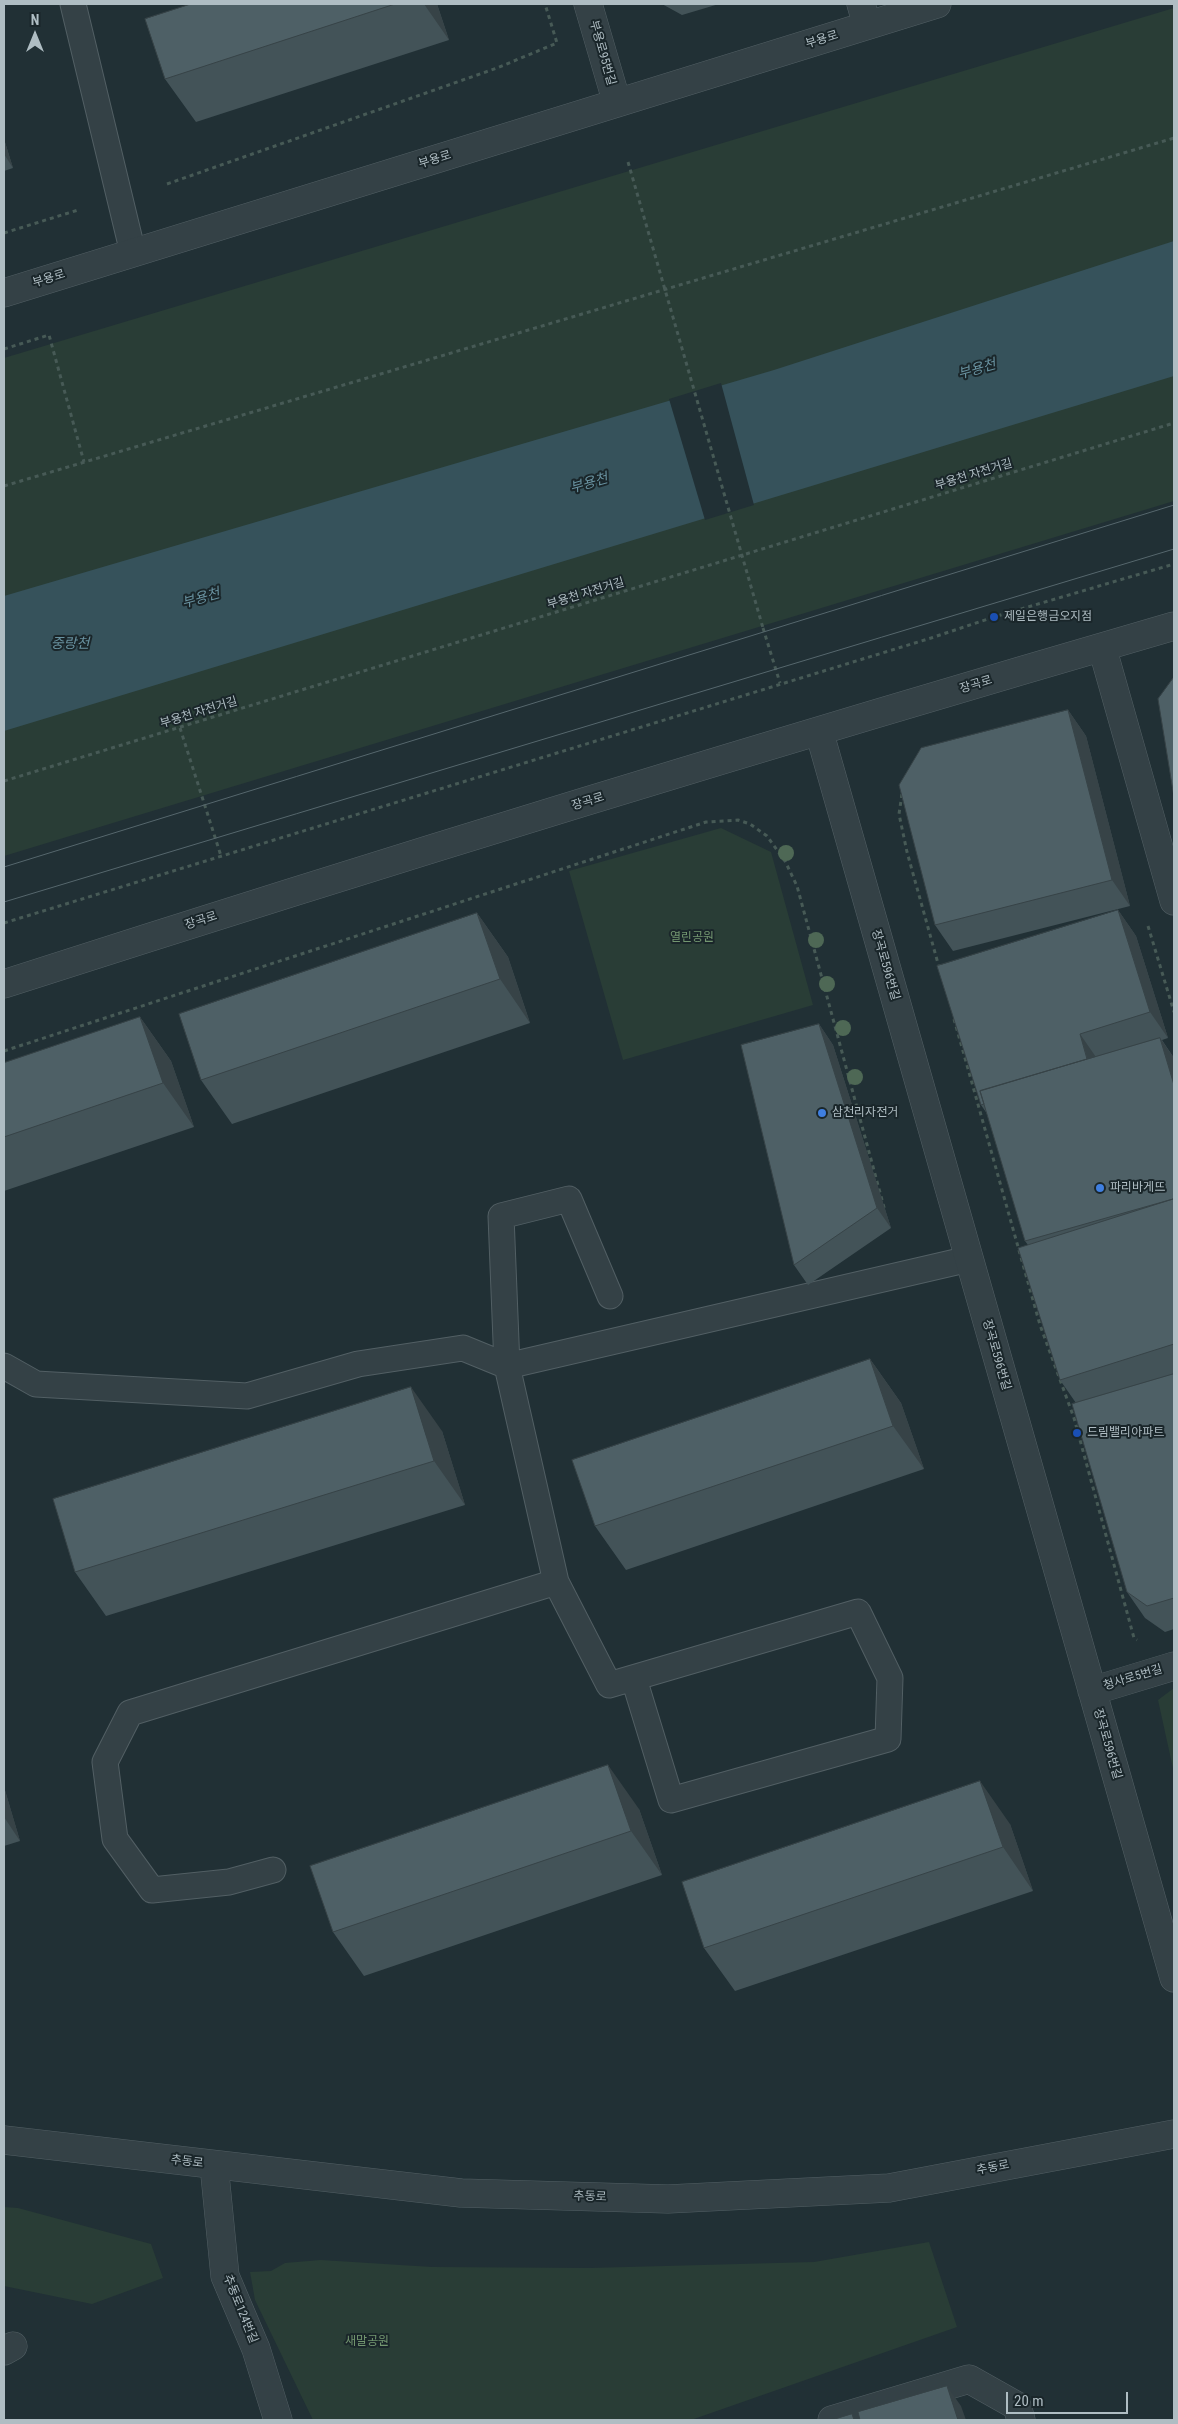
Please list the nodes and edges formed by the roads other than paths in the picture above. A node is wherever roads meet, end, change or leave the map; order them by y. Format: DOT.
graph roads {
  1 [pos="73,4"];
  2 [pos="588,4"];
  3 [pos="937,4"];
  4 [pos="864,15"];
  5 [pos="617,103"];
  6 [pos="133,253"];
  7 [pos="4,293"];
  8 [pos="1174,626"];
  9 [pos="1102,647"];
  10 [pos="819,731"];
  11 [pos="1174,901"];
  12 [pos="4,984"];
  13 [pos="969,1259"];
  14 [pos="610,1296"];
  15 [pos="4,1366"];
  16 [pos="506,1366"];
  17 [pos="556,1582"];
  18 [pos="1174,1666"];
  19 [pos="634,1679"];
  20 [pos="1092,1691"];
  21 [pos="273,1870"];
  22 [pos="1174,1978"];
  23 [pos="1174,2134"];
  24 [pos="4,2140"];
  25 [pos="214,2165"];
  26 [pos="278,2420"];
  27 [pos="832,2420"];
  28 [pos="1021,2420"];
  1 -- 6 [label="lane"];
  2 -- 5 [label="street, 부용로95번길"];
  3 -- 4 [label="street, 부용로"];
  4 -- 5 [label="street, 부용로"];
  5 -- 6 [label="street, 부용로"];
  6 -- 7 [label="street, 부용로"];
  8 -- 9 [label="street, 장곡로"];
  9 -- 10 [label="street, 장곡로"];
  9 -- 11 [label="street"];
  10 -- 12 [label="street, 장곡로"];
  10 -- 13 [label="street, 장곡로596번길"];
  13 -- 16 [label="lane"];
  13 -- 20 [label="street, 장곡로596번길"];
  14 -- 16 [label="lane"];
  15 -- 16 [label="lane"];
  16 -- 17 [label="lane"];
  17 -- 19 [label="lane"];
  17 -- 21 [label="lane"];
  18 -- 20 [label="street, 청사로5번길"];
  19 -- 19 [label="lane"];
  20 -- 22 [label="street, 장곡로596번길"];
  23 -- 25 [label="street, 추동로"];
  24 -- 25 [label="street, 추동로"];
  25 -- 26 [label="street, 추동로124번길"];
  27 -- 28 [label="street"];
}
